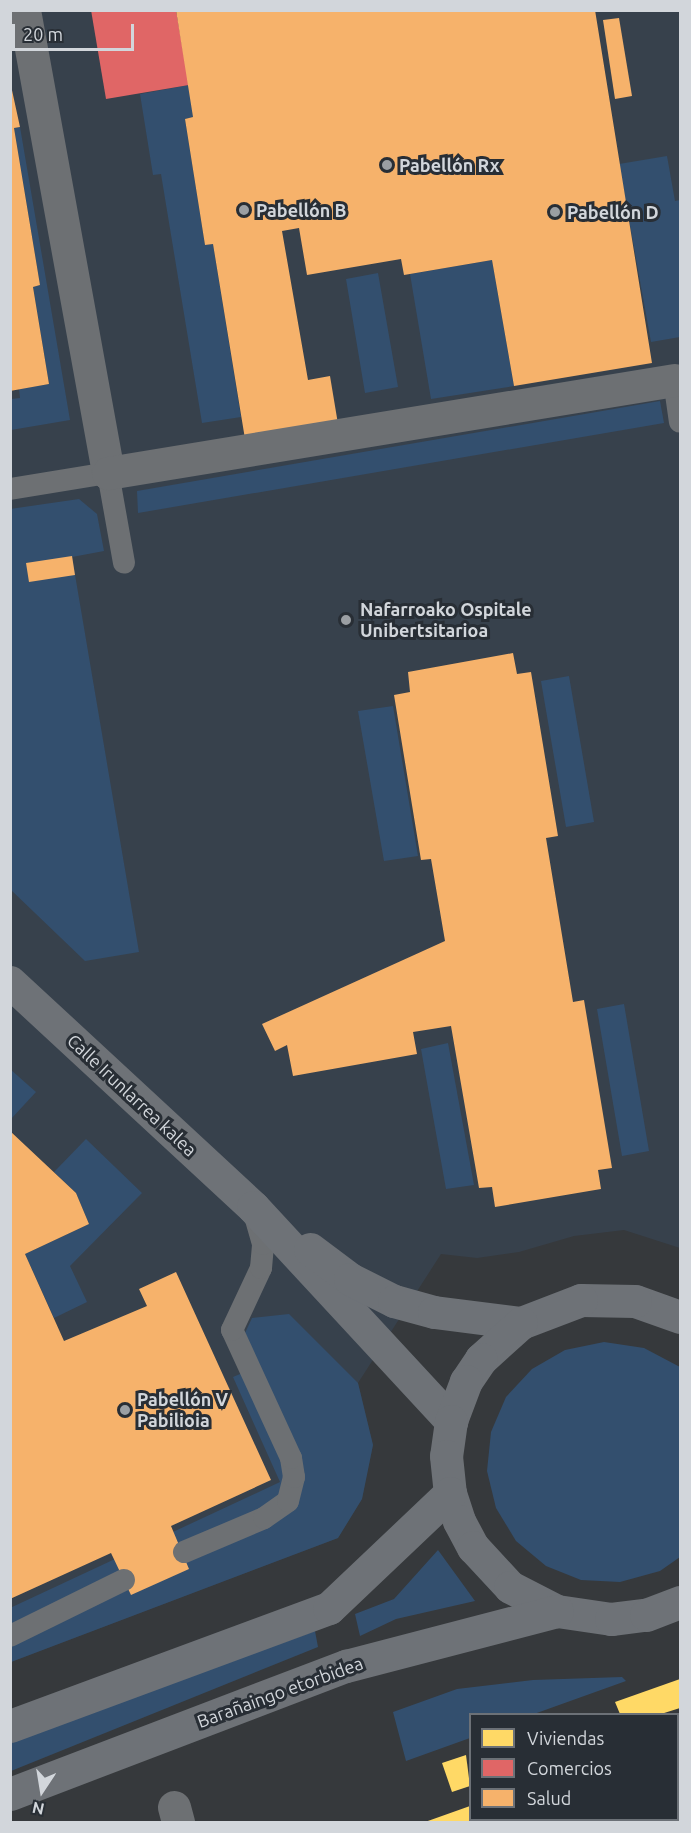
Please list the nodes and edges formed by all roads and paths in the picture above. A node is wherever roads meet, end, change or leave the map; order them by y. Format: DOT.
graph roads {
  1 [pos="24,10"];
  2 [pos="677,380"];
  3 [pos="681,422"];
  4 [pos="108,473"];
  5 [pos="10,489"];
  6 [pos="124,563"];
  7 [pos="10,982"];
  8 [pos="253,1207"];
  9 [pos="681,1317"];
  10 [pos="521,1323"];
  11 [pos="451,1421"];
  12 [pos="450,1493"];
  13 [pos="184,1552"];
  14 [pos="124,1580"];
  15 [pos="680,1603"];
  16 [pos="556,1611"];
  17 [pos="10,1636"];
  18 [pos="10,1726"];
  19 [pos="10,1794"];
  1 -- 4 [label="street"];
  2 -- 3 [label="lane"];
  2 -- 4 [label="street"];
  4 -- 5 [label="lane"];
  4 -- 6 [label="lane"];
  7 -- 8 [label="main road, Calle Irunlarrea kalea"];
  8 -- 10 [label="main road, Calle Irunlarrea kalea"];
  8 -- 11 [label="main road, Calle Irunlarrea kalea"];
  8 -- 13 [label="lane"];
  9 -- 10 [label="main road"];
  10 -- 11 [label="main road"];
  11 -- 12 [label="main road"];
  12 -- 16 [label="main road"];
  12 -- 18 [label="main road"];
  14 -- 17 [label="lane"];
  15 -- 16 [label="main road"];
  16 -- 19 [label="main road, Barañaingo etorbidea"];
}
